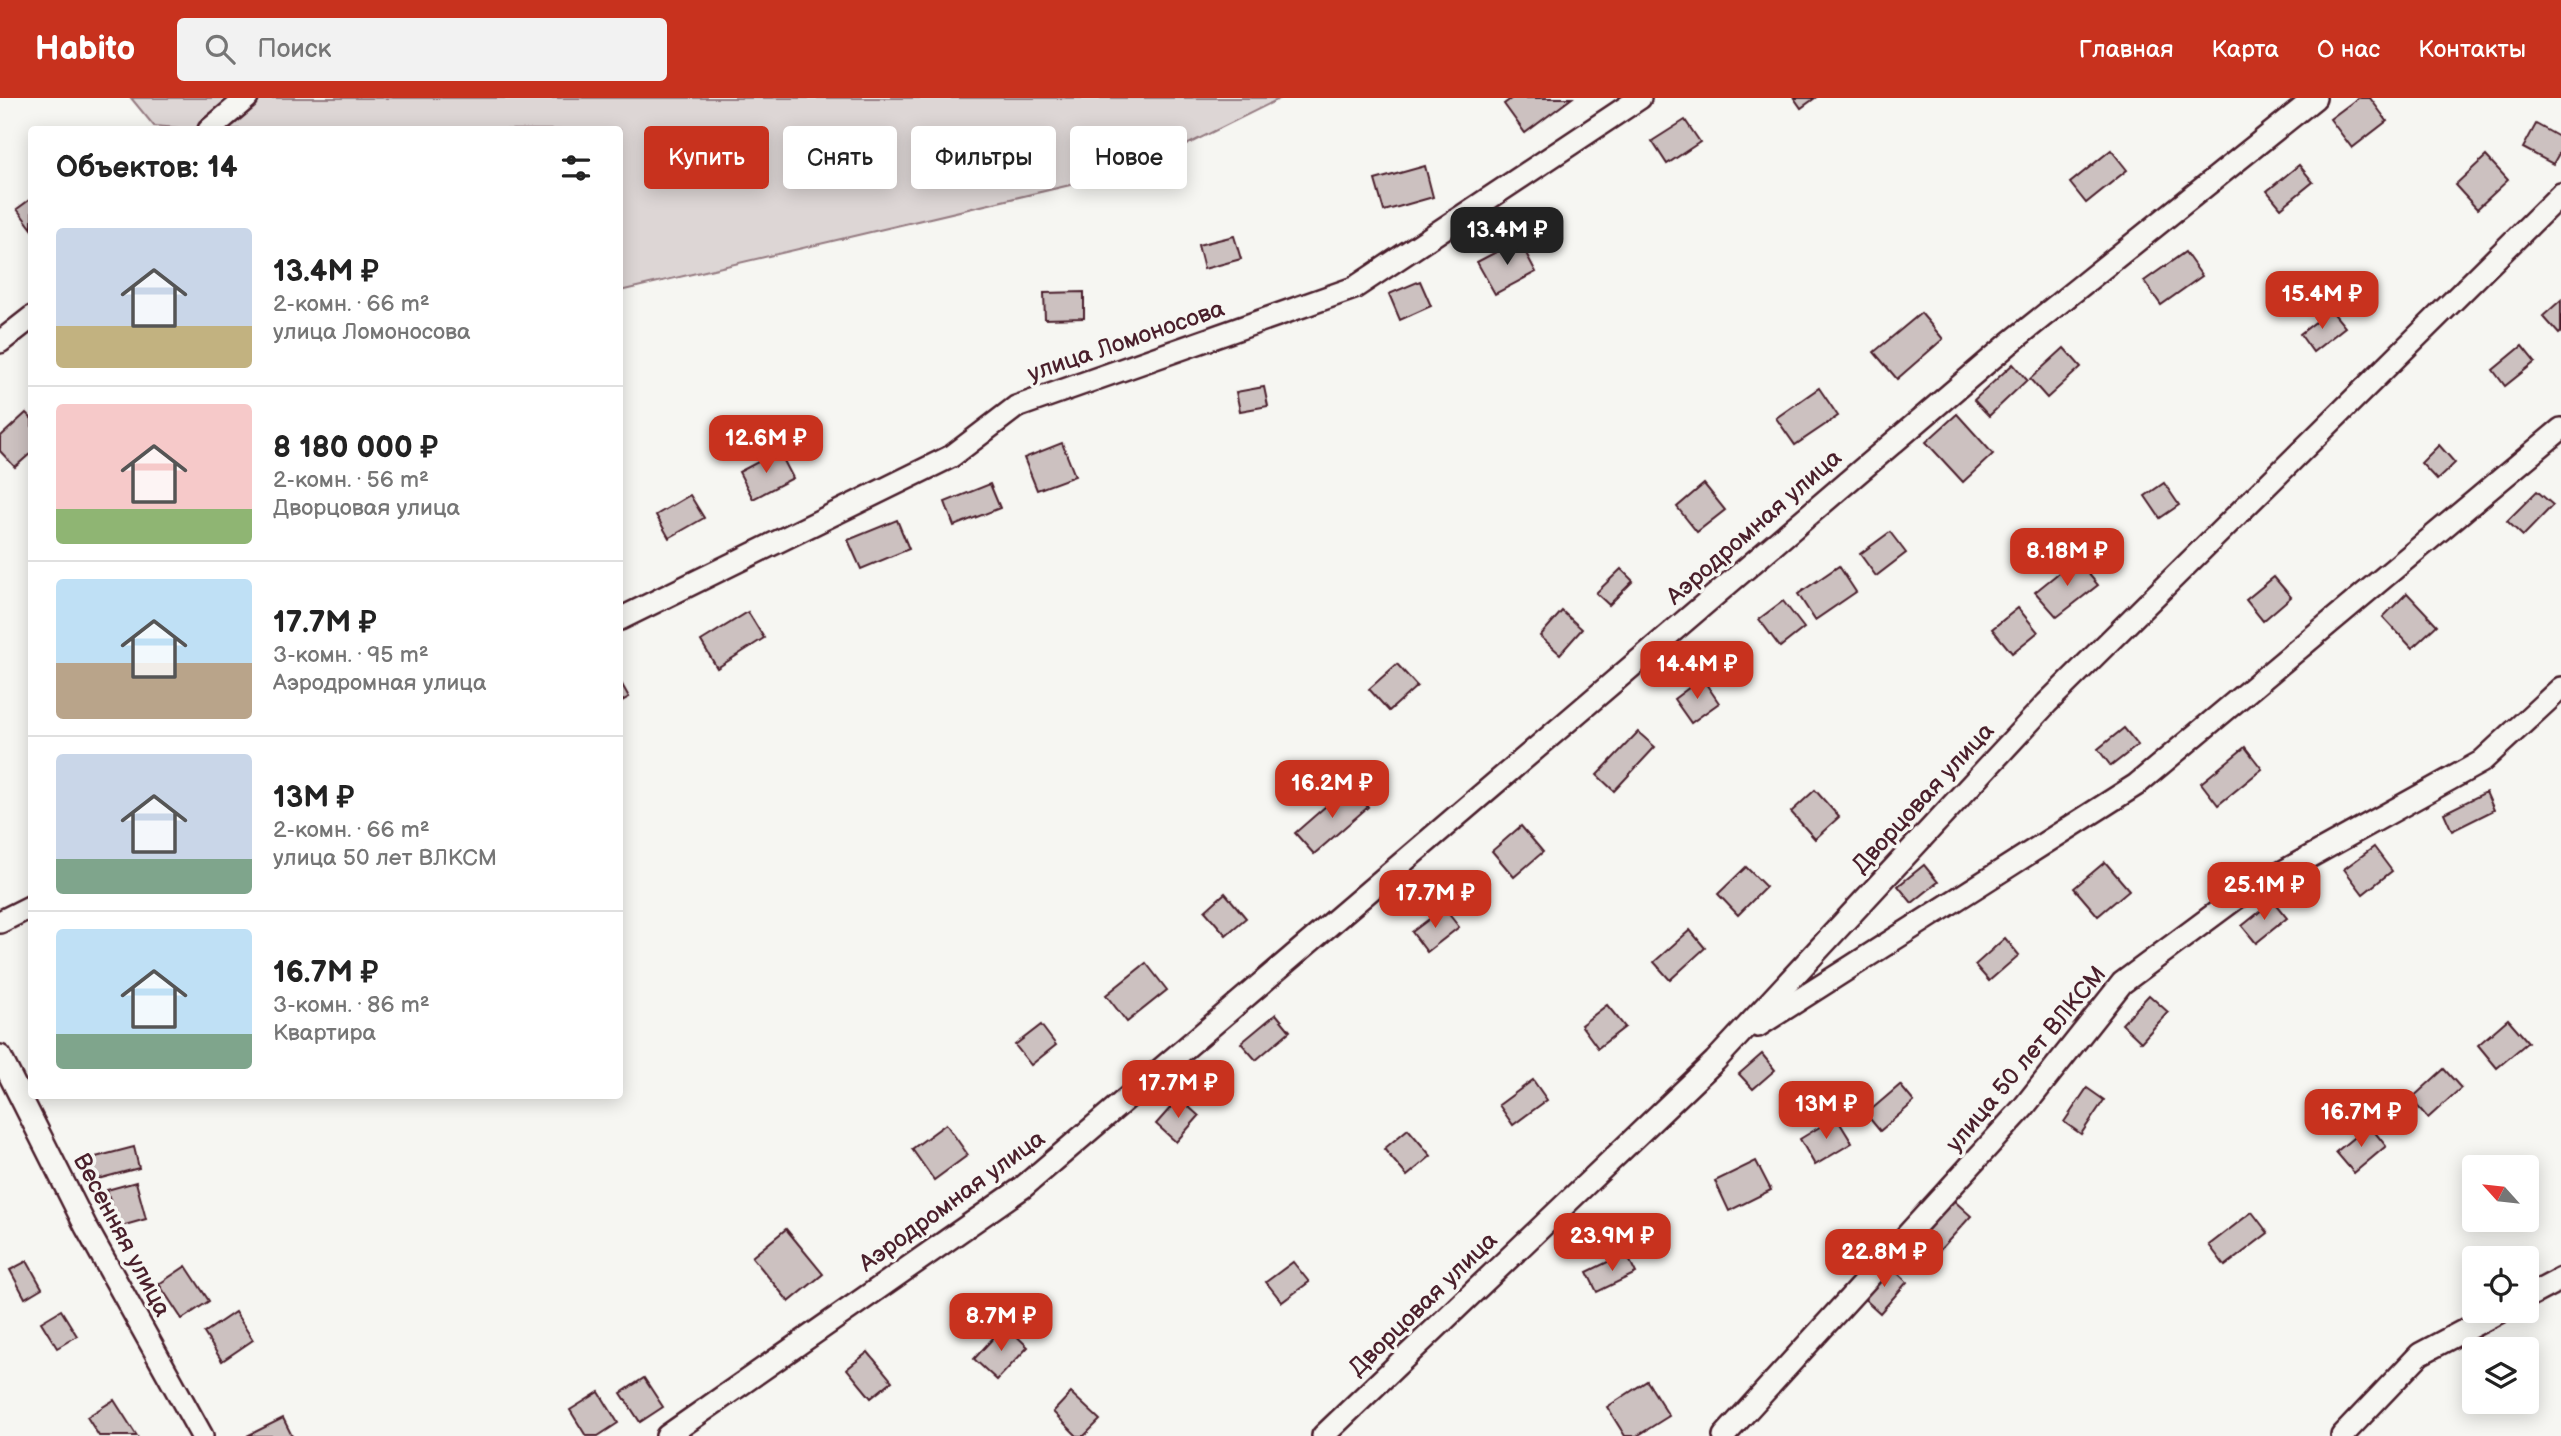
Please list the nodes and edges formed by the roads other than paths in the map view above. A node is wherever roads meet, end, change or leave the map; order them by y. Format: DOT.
graph roads {
  1 [pos="247,98"];
  2 [pos="1640,98"];
  3 [pos="2315,98"];
  4 [pos="214,126"];
  5 [pos="2561,194"];
  6 [pos="28,320"];
  7 [pos="0,342"];
  8 [pos="2561,429"];
  9 [pos="623,618"];
  10 [pos="2561,688"];
  11 [pos="28,908"];
  12 [pos="0,922"];
  13 [pos="1733,1042"];
  14 [pos="0,1056"];
  15 [pos="2561,1279"];
  16 [pos="2539,1291"];
  17 [pos="2478,1323"];
  18 [pos="202,1436"];
  19 [pos="667,1436"];
  20 [pos="1323,1436"];
  21 [pos="1724,1436"];
  22 [pos="2342,1436"];
  1 -- 4 [label="street"];
  2 -- 9 [label="street, улица Ломоносова"];
  3 -- 19 [label="street, Аэродромная улица"];
  5 -- 13 [label="street, Дворцовая улица"];
  6 -- 7 [label="street"];
  8 -- 13 [label="street"];
  10 -- 21 [label="street, улица 50 лет ВЛКСМ"];
  11 -- 12 [label="street"];
  13 -- 20 [label="street, Дворцовая улица"];
  14 -- 18 [label="street, Весенняя улица"];
  15 -- 16 [label="street"];
  17 -- 22 [label="street"];
}
